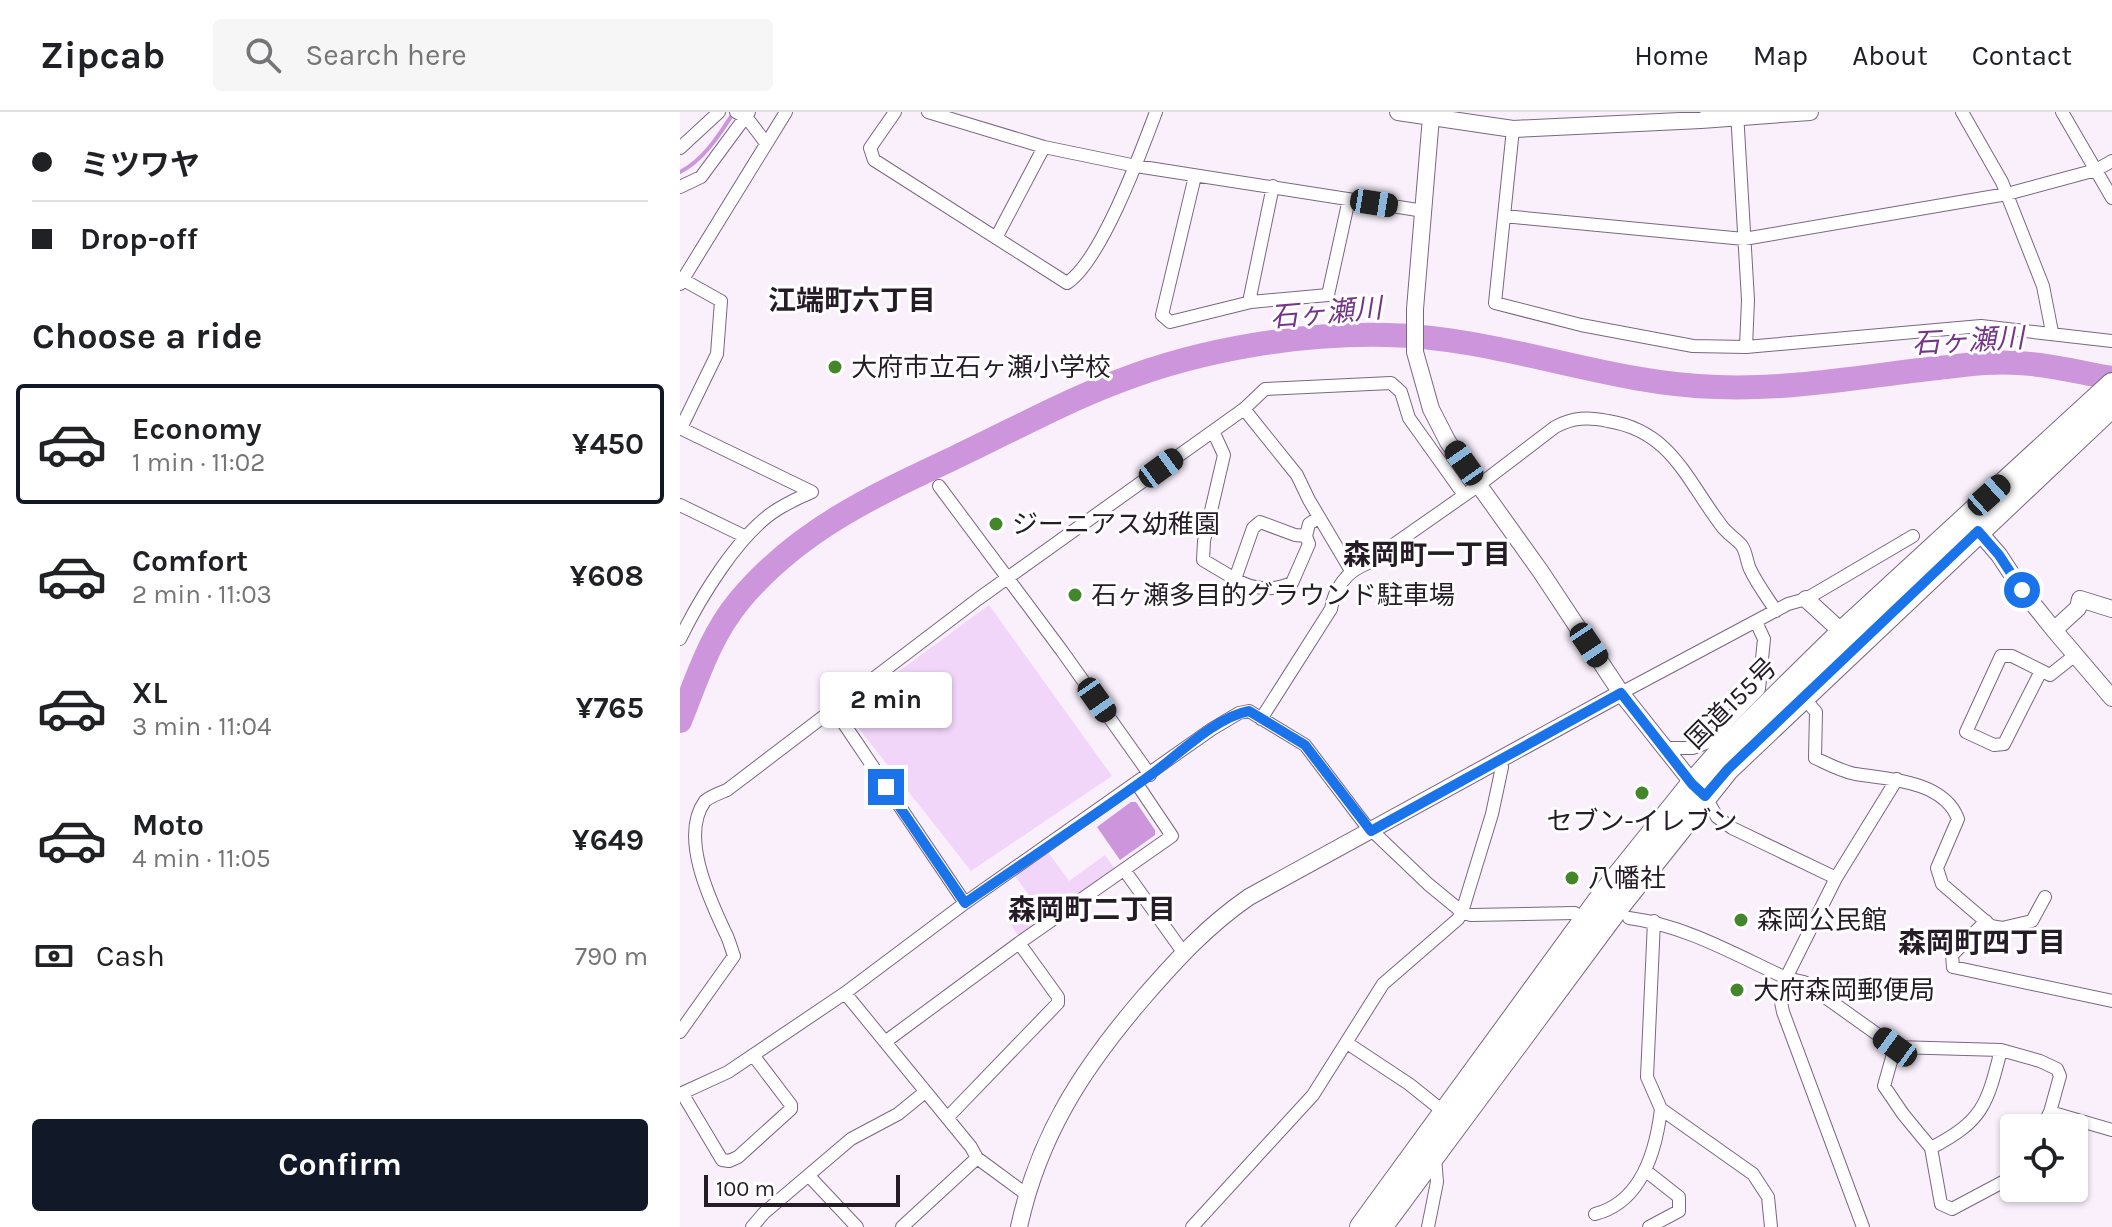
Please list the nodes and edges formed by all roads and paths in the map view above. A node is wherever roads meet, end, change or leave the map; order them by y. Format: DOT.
graph roads {
  1 [pos="719,112"];
  2 [pos="786,112"];
  3 [pos="895,112"];
  4 [pos="928,112"];
  5 [pos="1156,112"];
  6 [pos="1398,112"];
  7 [pos="1810,112"];
  8 [pos="1962,112"];
  9 [pos="2062,112"];
  10 [pos="744,114"];
  11 [pos="1738,114"];
  12 [pos="1431,115"];
  13 [pos="1513,129"];
  14 [pos="766,143"];
  15 [pos="1044,147"];
  16 [pos="680,148"];
  17 [pos="2112,161"];
  18 [pos="1136,166"];
  19 [pos="2096,170"];
  20 [pos="1195,176"];
  21 [pos="1273,186"];
  22 [pos="680,187"];
  23 [pos="2007,194"];
  24 [pos="2112,198"];
  25 [pos="1349,199"];
  26 [pos="1424,211"];
  27 [pos="1504,216"];
  28 [pos="996,238"];
  29 [pos="1744,239"];
  30 [pos="681,280"];
  31 [pos="1249,302"];
  32 [pos="2052,332"];
  33 [pos="2112,341"];
  34 [pos="1746,347"];
  35 [pos="2112,384"];
  36 [pos="2101,404"];
  37 [pos="1244,409"];
  38 [pos="680,428"];
  39 [pos="1213,431"];
  40 [pos="1479,485"];
  41 [pos="939,486"];
  42 [pos="1464,495"];
  43 [pos="680,505"];
  44 [pos="1319,517"];
  45 [pos="1972,524"];
  46 [pos="1306,536"];
  47 [pos="1913,536"];
  48 [pos="746,537"];
  49 [pos="1350,569"];
  50 [pos="1007,579"];
  51 [pos="1235,579"];
  52 [pos="1806,599"];
  53 [pos="2112,609"];
  54 [pos="1776,611"];
  55 [pos="1756,622"];
  56 [pos="2054,630"];
  57 [pos="1842,632"];
  58 [pos="680,639"];
  59 [pos="2074,656"];
  60 [pos="2041,671"];
  61 [pos="1621,693"];
  62 [pos="1803,697"];
  63 [pos="2112,698"];
  64 [pos="834,709"];
  65 [pos="1261,719"];
  66 [pos="1666,752"];
  67 [pos="1499,760"];
  68 [pos="1150,775"];
  69 [pos="1897,779"];
  70 [pos="1137,784"];
  71 [pos="1698,790"];
  72 [pos="1371,831"];
  73 [pos="1125,871"];
  74 [pos="1836,878"];
  75 [pos="2045,897"];
  76 [pos="965,903"];
  77 [pos="1462,912"];
  78 [pos="1575,913"];
  79 [pos="1629,918"];
  80 [pos="1654,921"];
  81 [pos="1986,921"];
  82 [pos="1019,943"];
  83 [pos="1183,952"];
  84 [pos="1786,978"];
  85 [pos="845,993"];
  86 [pos="2112,1001"];
  87 [pos="680,1032"];
  88 [pos="885,1042"];
  89 [pos="1347,1043"];
  90 [pos="1895,1047"];
  91 [pos="2001,1050"];
  92 [pos="753,1055"];
  93 [pos="925,1092"];
  94 [pos="681,1094"];
  95 [pos="1661,1109"];
  96 [pos="1444,1112"];
  97 [pos="2050,1112"];
  98 [pos="947,1118"];
  99 [pos="2112,1130"];
  100 [pos="1931,1148"];
  101 [pos="1435,1154"];
  102 [pos="977,1158"];
  103 [pos="1646,1171"];
  104 [pos="809,1176"];
  105 [pos="2000,1183"];
  106 [pos="1026,1194"];
  107 [pos="1595,1214"];
  108 [pos="759,1224"];
  109 [pos="857,1227"];
  110 [pos="902,1227"];
  111 [pos="1019,1227"];
  112 [pos="1192,1227"];
  113 [pos="1361,1227"];
  114 [pos="1381,1227"];
  115 [pos="1428,1227"];
  116 [pos="1649,1227"];
  117 [pos="1771,1227"];
  118 [pos="1863,1227"];
  1 -- 16 [label="street"];
  2 -- 14 [label="street"];
  3 -- 28 [label="street"];
  4 -- 15 [label="street"];
  5 -- 18 [label="street"];
  6 -- 12 [label="street"];
  7 -- 11 [label="street"];
  8 -- 23 [label="street"];
  9 -- 19 [label="street"];
  10 -- 14 [label="street"];
  10 -- 22 [label="street"];
  11 -- 13 [label="street"];
  11 -- 29 [label="street"];
  12 -- 13 [label="street"];
  12 -- 26 [label="street"];
  13 -- 27 [label="street"];
  14 -- 30 [label="street"];
  15 -- 18 [label="street"];
  15 -- 28 [label="street"];
  17 -- 19 [label="street"];
  18 -- 20 [label="street"];
  18 -- 28 [label="street"];
  19 -- 23 [label="street"];
  19 -- 24 [label="street"];
  20 -- 21 [label="street"];
  20 -- 31 [label="street"];
  21 -- 25 [label="street"];
  21 -- 31 [label="street"];
  23 -- 29 [label="street"];
  23 -- 32 [label="street"];
  25 -- 26 [label="street"];
  25 -- 31 [label="street"];
  26 -- 40 [label="street"];
  27 -- 29 [label="street"];
  27 -- 34 [label="street"];
  29 -- 34 [label="street"];
  30 -- 38 [label="street"];
  32 -- 33 [label="street"];
  32 -- 34 [label="street"];
  35 -- 36 [label="highway, 国道155号"];
  36 -- 45 [label="highway, 国道155号"];
  37 -- 39 [label="street"];
  37 -- 42 [label="street"];
  37 -- 44 [label="street"];
  38 -- 48 [label="street"];
  39 -- 50 [label="street"];
  39 -- 51 [label="street"];
  40 -- 42 [label="street"];
  40 -- 54 [label="street"];
  40 -- 61 [label="street"];
  41 -- 50 [label="street"];
  42 -- 49 [label="street"];
  43 -- 48 [label="street"];
  44 -- 46 [label="street"];
  44 -- 49 [label="street"];
  45 -- 56 [label="street"];
  45 -- 57 [label="highway, 国道155号"];
  45 -- 62 [label="highway, 国道155号"];
  46 -- 51 [label="street"];
  46 -- 51 [label="street"];
  47 -- 52 [label="street"];
  48 -- 58 [label="street"];
  49 -- 65 [label="street"];
  50 -- 64 [label="street"];
  50 -- 68 [label="street"];
  52 -- 54 [label="street"];
  52 -- 57 [label="street"];
  53 -- 56 [label="street"];
  54 -- 55 [label="street"];
  55 -- 61 [label="street"];
  55 -- 66 [label="street"];
  56 -- 59 [label="street"];
  57 -- 71 [label="highway, 国道155号"];
  59 -- 60 [label="street"];
  59 -- 63 [label="street"];
  60 -- 60 [label="street"];
  61 -- 66 [label="street"];
  61 -- 67 [label="street"];
  62 -- 69 [label="street"];
  62 -- 71 [label="highway, 国道155号"];
  64 -- 76 [label="street"];
  64 -- 87 [label="street"];
  65 -- 68 [label="street"];
  65 -- 72 [label="street"];
  66 -- 71 [label="street"];
  67 -- 72 [label="street"];
  67 -- 77 [label="street"];
  68 -- 70 [label="street"];
  69 -- 74 [label="street"];
  69 -- 81 [label="street"];
  70 -- 73 [label="street"];
  70 -- 76 [label="street"];
  71 -- 74 [label="street"];
  71 -- 96 [label="highway, 国道155号"];
  71 -- 101 [label="highway, 国道155号"];
  72 -- 77 [label="street"];
  72 -- 83 [label="street"];
  73 -- 82 [label="street"];
  73 -- 83 [label="street"];
  74 -- 84 [label="street"];
  75 -- 81 [label="street"];
  76 -- 85 [label="street"];
  77 -- 78 [label="street"];
  77 -- 89 [label="street"];
  79 -- 80 [label="street"];
  80 -- 84 [label="street"];
  80 -- 95 [label="street"];
  81 -- 86 [label="street"];
  82 -- 88 [label="street"];
  82 -- 98 [label="street"];
  83 -- 106 [label="street"];
  84 -- 90 [label="street"];
  84 -- 118 [label="street"];
  85 -- 88 [label="street"];
  85 -- 92 [label="street"];
  88 -- 93 [label="street"];
  89 -- 96 [label="street"];
  89 -- 112 [label="street"];
  90 -- 91 [label="street"];
  90 -- 100 [label="street"];
  91 -- 97 [label="street"];
  91 -- 100 [label="street"];
  92 -- 94 [label="street"];
  92 -- 94 [label="street"];
  93 -- 98 [label="street"];
  93 -- 104 [label="street"];
  95 -- 103 [label="street"];
  95 -- 117 [label="street"];
  96 -- 113 [label="highway, 国道155号"];
  97 -- 99 [label="street"];
  98 -- 102 [label="street"];
  100 -- 105 [label="street"];
  101 -- 114 [label="highway, 国道155号"];
  101 -- 115 [label="street"];
  102 -- 106 [label="street"];
  102 -- 110 [label="street"];
  103 -- 107 [label="street"];
  103 -- 116 [label="street"];
  104 -- 108 [label="street"];
  104 -- 109 [label="street"];
  106 -- 111 [label="street"];
}
